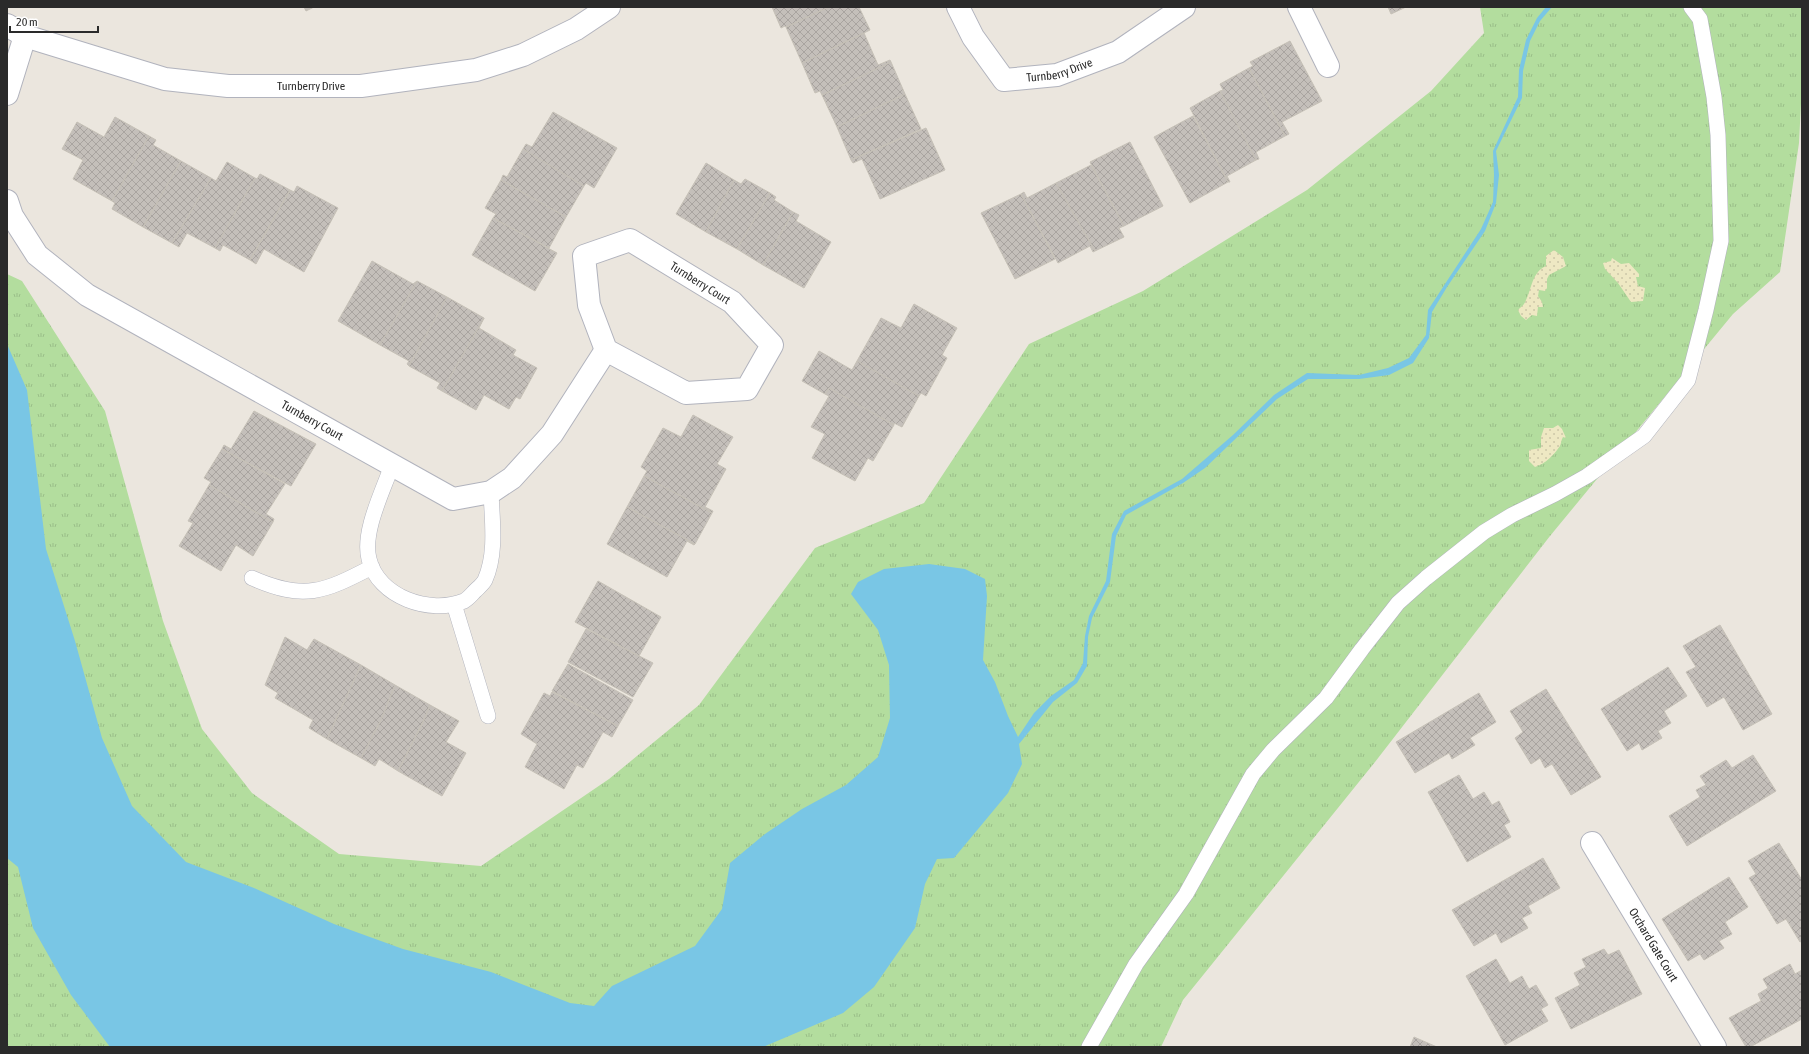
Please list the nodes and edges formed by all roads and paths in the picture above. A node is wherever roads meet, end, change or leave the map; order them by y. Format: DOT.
graph roads {
  1 [pos="609,7"];
  2 [pos="958,7"];
  3 [pos="1184,7"];
  4 [pos="1299,7"];
  5 [pos="1691,7"];
  6 [pos="16,30"];
  7 [pos="1328,66"];
  8 [pos="7,94"];
  9 [pos="7,200"];
  10 [pos="606,350"];
  11 [pos="392,466"];
  12 [pos="491,492"];
  13 [pos="372,567"];
  14 [pos="252,578"];
  15 [pos="454,604"];
  16 [pos="488,716"];
  17 [pos="1592,843"];
  18 [pos="1089,1047"];
  19 [pos="1715,1047"];
  1 -- 6 [label="street, Turnberry Drive"];
  2 -- 3 [label="street, Turnberry Drive"];
  4 -- 7 [label="street"];
  5 -- 18 [label="lane"];
  6 -- 8 [label="street"];
  9 -- 11 [label="street, Turnberry Court"];
  10 -- 10 [label="street, Turnberry Court"];
  10 -- 12 [label="street, Turnberry Court"];
  11 -- 12 [label="street, Turnberry Court"];
  11 -- 13 [label="lane"];
  12 -- 15 [label="lane"];
  13 -- 14 [label="lane"];
  13 -- 15 [label="lane"];
  15 -- 16 [label="lane"];
  17 -- 19 [label="street, Orchard Gate Court"];
}
